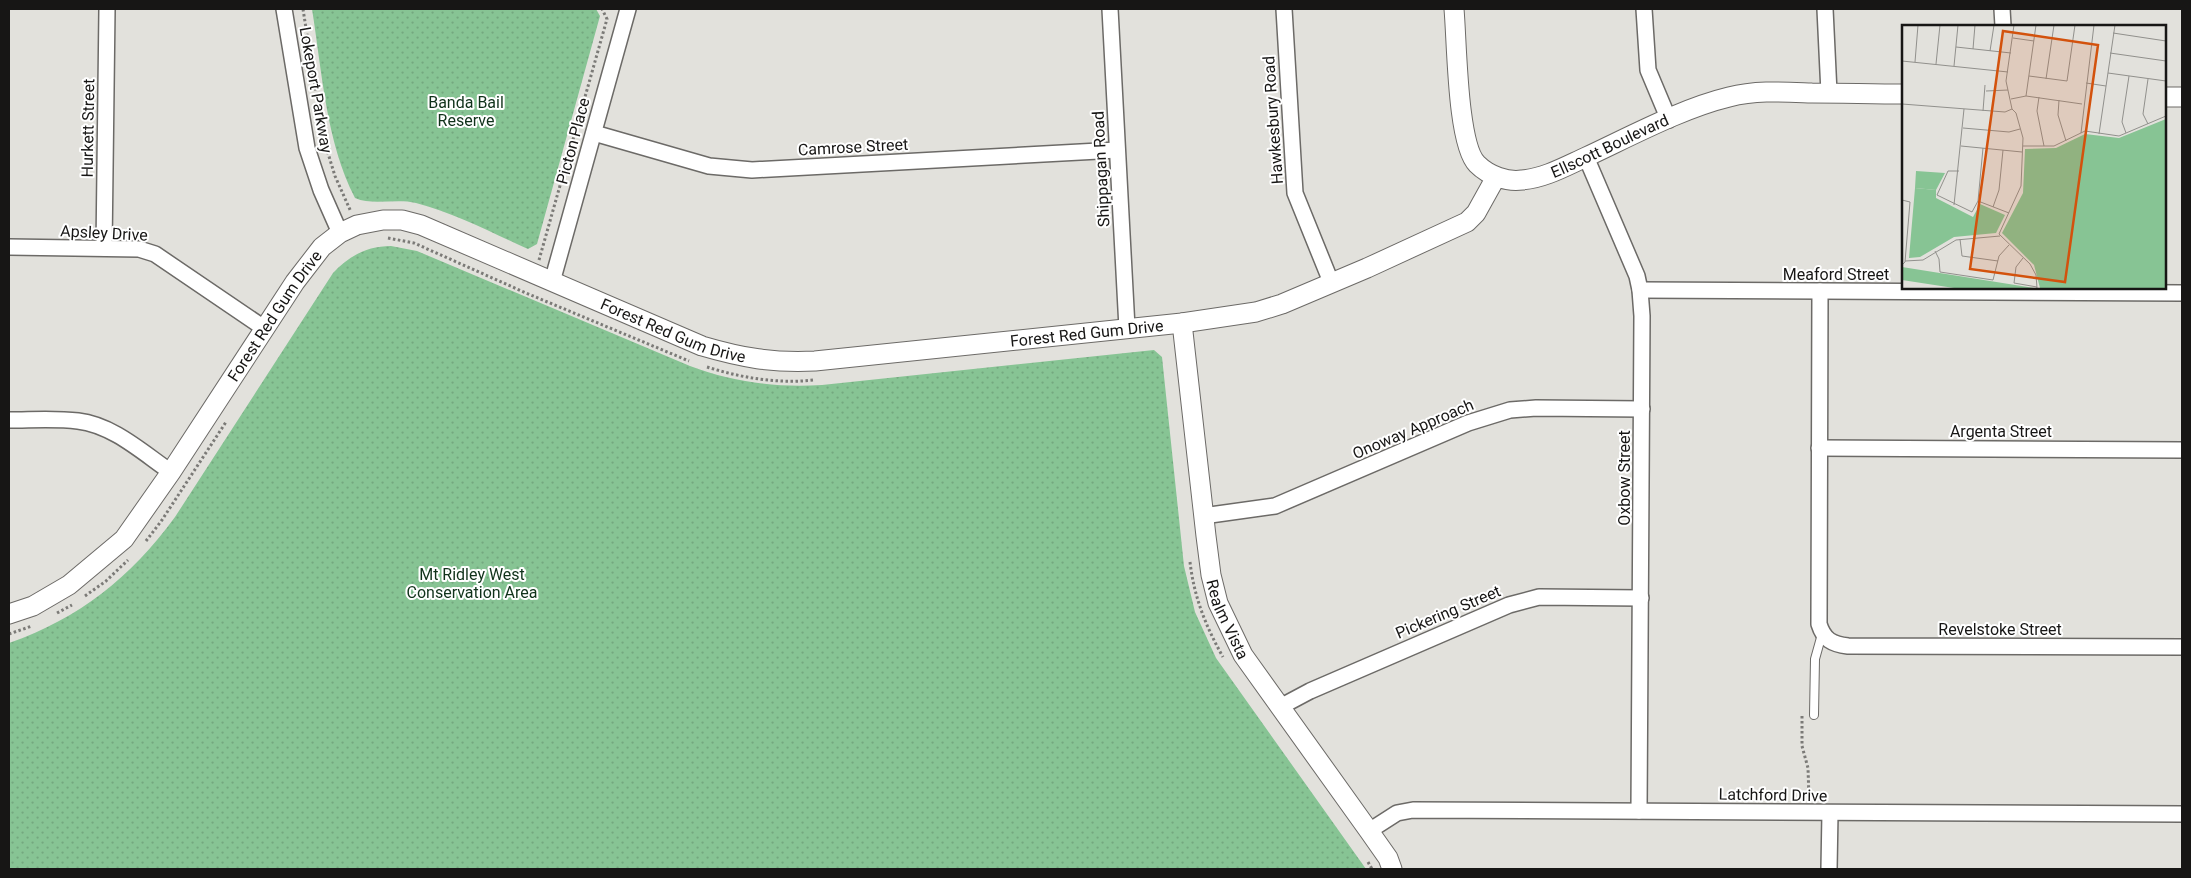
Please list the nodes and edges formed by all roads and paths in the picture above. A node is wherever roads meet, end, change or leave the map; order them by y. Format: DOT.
graph roads {
  1 [pos="107,9"];
  2 [pos="284,9"];
  3 [pos="303,9"];
  4 [pos="604,9"];
  5 [pos="628,9"];
  6 [pos="1110,9"];
  7 [pos="1284,9"];
  8 [pos="1454,9"];
  9 [pos="1644,9"];
  10 [pos="1824,9"];
  11 [pos="2002,9"];
  12 [pos="2003,25"];
  13 [pos="1829,93"];
  14 [pos="1902,94"];
  15 [pos="2166,96"];
  16 [pos="2182,96"];
  17 [pos="1669,120"];
  18 [pos="594,133"];
  19 [pos="1117,150"];
  20 [pos="1586,157"];
  21 [pos="1496,177"];
  22 [pos="349,229"];
  23 [pos="379,240"];
  24 [pos="9,247"];
  25 [pos="104,248"];
  26 [pos="533,274"];
  27 [pos="552,282"];
  28 [pos="1331,282"];
  29 [pos="1640,290"];
  30 [pos="2139,290"];
  31 [pos="1820,291"];
  32 [pos="526,293"];
  33 [pos="2182,293"];
  34 [pos="1182,323"];
  35 [pos="264,328"];
  36 [pos="1127,328"];
  37 [pos="694,363"];
  38 [pos="702,366"];
  39 [pos="819,379"];
  40 [pos="1642,409"];
  41 [pos="9,420"];
  42 [pos="227,420"];
  43 [pos="1819,448"];
  44 [pos="2182,450"];
  45 [pos="171,472"];
  46 [pos="1203,516"];
  47 [pos="144,543"];
  48 [pos="1189,554"];
  49 [pos="132,557"];
  50 [pos="82,598"];
  51 [pos="1641,598"];
  52 [pos="74,604"];
  53 [pos="9,614"];
  54 [pos="49,618"];
  55 [pos="33,626"];
  56 [pos="9,634"];
  57 [pos="1822,634"];
  58 [pos="2182,647"];
  59 [pos="1224,658"];
  60 [pos="1280,707"];
  61 [pos="1802,708"];
  62 [pos="1814,715"];
  63 [pos="1639,810"];
  64 [pos="1810,813"];
  65 [pos="1830,813"];
  66 [pos="2182,814"];
  67 [pos="1370,831"];
  68 [pos="1364,855"];
  69 [pos="1372,869"];
  70 [pos="1392,869"];
  71 [pos="1829,869"];
  1 -- 25 [label="street, Hurkett Street"];
  2 -- 22 [label="street, Lokeport Parkway"];
  3 -- 22 [label="path"];
  4 -- 26 [label="path"];
  5 -- 18 [label="street, Picton Place"];
  6 -- 19 [label="street, Shippagan Road"];
  7 -- 28 [label="street, Hawkesbury Road"];
  8 -- 21 [label="street, Ellscott Boulevard"];
  9 -- 17 [label="street"];
  10 -- 13 [label="street"];
  11 -- 12 [label="street"];
  13 -- 14 [label="street, Ellscott Boulevard"];
  13 -- 17 [label="street, Ellscott Boulevard"];
  15 -- 16 [label="street"];
  17 -- 20 [label="street, Ellscott Boulevard"];
  18 -- 19 [label="street, Camrose Street"];
  18 -- 27 [label="street, Picton Place"];
  19 -- 36 [label="street, Shippagan Road"];
  20 -- 21 [label="street, Ellscott Boulevard"];
  20 -- 29 [label="street, Oxbow Street"];
  21 -- 28 [label="street, Forest Red Gum Drive"];
  22 -- 26 [label="street, Forest Red Gum Drive"];
  22 -- 35 [label="street, Forest Red Gum Drive"];
  23 -- 32 [label="path"];
  24 -- 25 [label="street, Apsley Drive"];
  25 -- 35 [label="street, Apsley Drive"];
  26 -- 27 [label="street, Forest Red Gum Drive"];
  26 -- 32 [label="path"];
  27 -- 36 [label="street, Forest Red Gum Drive"];
  28 -- 34 [label="street, Forest Red Gum Drive"];
  29 -- 31 [label="street, Meaford Street"];
  29 -- 40 [label="street, Oxbow Street"];
  30 -- 31 [label="street, Meaford Street"];
  30 -- 33 [label="street, Meaford Street"];
  31 -- 43 [label="street"];
  32 -- 37 [label="path"];
  34 -- 36 [label="street, Forest Red Gum Drive"];
  34 -- 46 [label="street, Realm Vista"];
  35 -- 45 [label="street, Forest Red Gum Drive"];
  38 -- 39 [label="path"];
  40 -- 46 [label="street, Onoway Approach"];
  40 -- 51 [label="street, Oxbow Street"];
  41 -- 45 [label="street"];
  42 -- 47 [label="path"];
  43 -- 44 [label="street, Argenta Street"];
  43 -- 57 [label="street"];
  45 -- 53 [label="street, Forest Red Gum Drive"];
  46 -- 60 [label="street, Realm Vista"];
  48 -- 59 [label="path"];
  49 -- 50 [label="path"];
  51 -- 60 [label="street, Pickering Street"];
  51 -- 63 [label="street, Oxbow Street"];
  52 -- 54 [label="path"];
  55 -- 56 [label="path"];
  57 -- 58 [label="street, Revelstoke Street"];
  57 -- 62 [label="lane"];
  60 -- 67 [label="street, Realm Vista"];
  61 -- 64 [label="path"];
  63 -- 64 [label="street, Latchford Drive"];
  63 -- 67 [label="street, Latchford Drive"];
  64 -- 65 [label="street, Latchford Drive"];
  65 -- 66 [label="street, Latchford Drive"];
  65 -- 71 [label="street"];
  67 -- 70 [label="street, Realm Vista"];
  68 -- 69 [label="path"];
}
